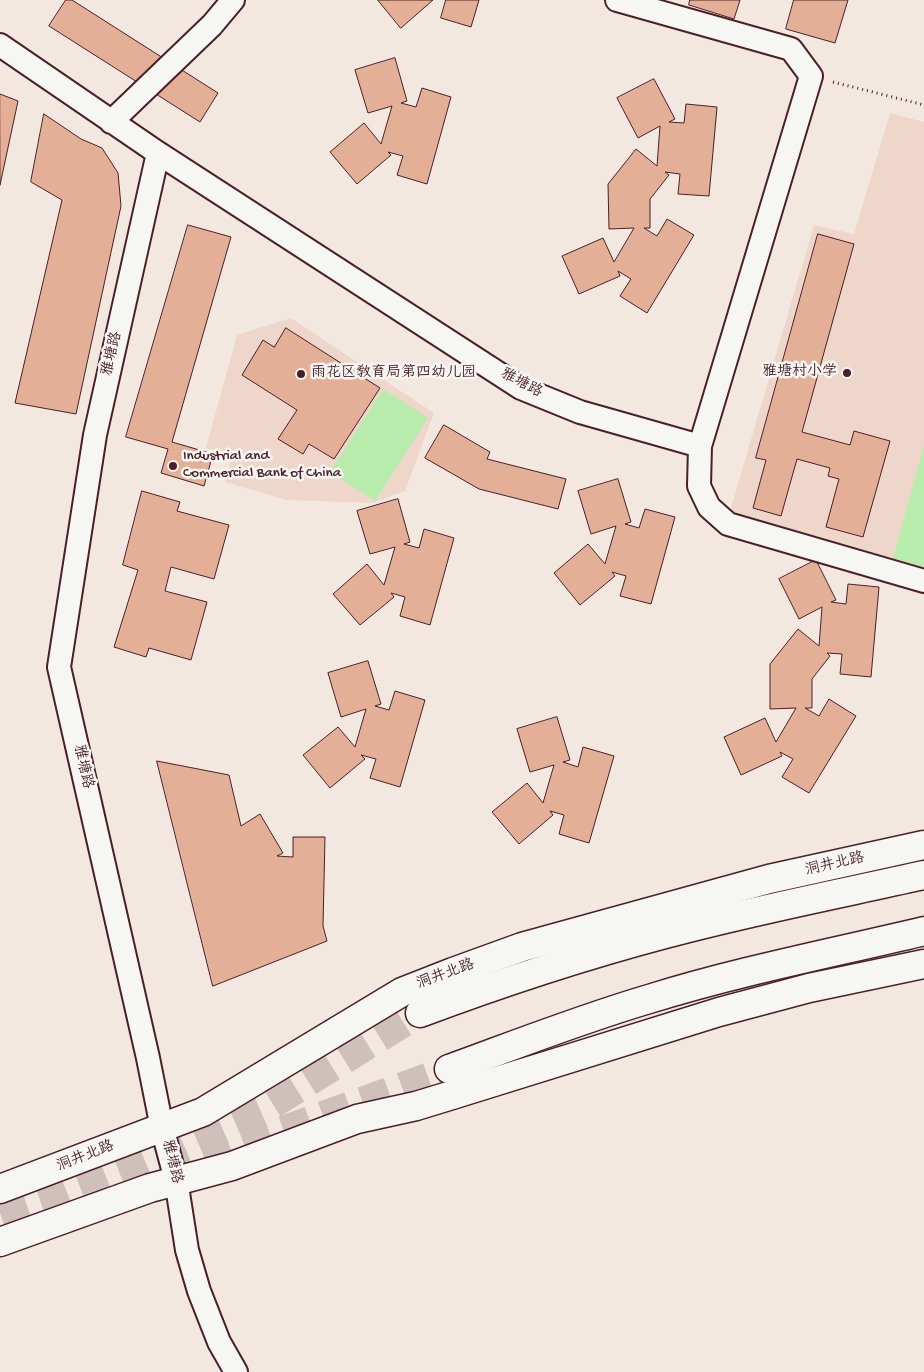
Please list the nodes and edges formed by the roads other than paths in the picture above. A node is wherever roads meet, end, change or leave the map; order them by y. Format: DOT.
graph roads {
  1 [pos="233,0"];
  2 [pos="617,0"];
  3 [pos="0,46"];
  4 [pos="111,122"];
  5 [pos="158,152"];
  6 [pos="700,446"];
  7 [pos="924,580"];
  8 [pos="924,845"];
  9 [pos="924,875"];
  10 [pos="924,930"];
  11 [pos="924,964"];
  12 [pos="420,1013"];
  13 [pos="449,1069"];
  14 [pos="162,1128"];
  15 [pos="176,1180"];
  16 [pos="0,1189"];
  17 [pos="0,1242"];
  18 [pos="236,1372"];
  1 -- 4 [label="street"];
  2 -- 6 [label="street"];
  3 -- 4 [label="street, 雅塘路"];
  4 -- 5 [label="street, 雅塘路"];
  5 -- 6 [label="street, 雅塘路"];
  5 -- 14 [label="street, 雅塘路"];
  6 -- 7 [label="street"];
  8 -- 14 [label="main road, 洞井北路"];
  9 -- 12 [label="main road"];
  10 -- 13 [label="main road"];
  11 -- 15 [label="main road"];
  14 -- 15 [label="street, 雅塘路"];
  14 -- 16 [label="main road, 洞井北路"];
  15 -- 17 [label="main road"];
  15 -- 18 [label="street, 雅塘路"];
}
